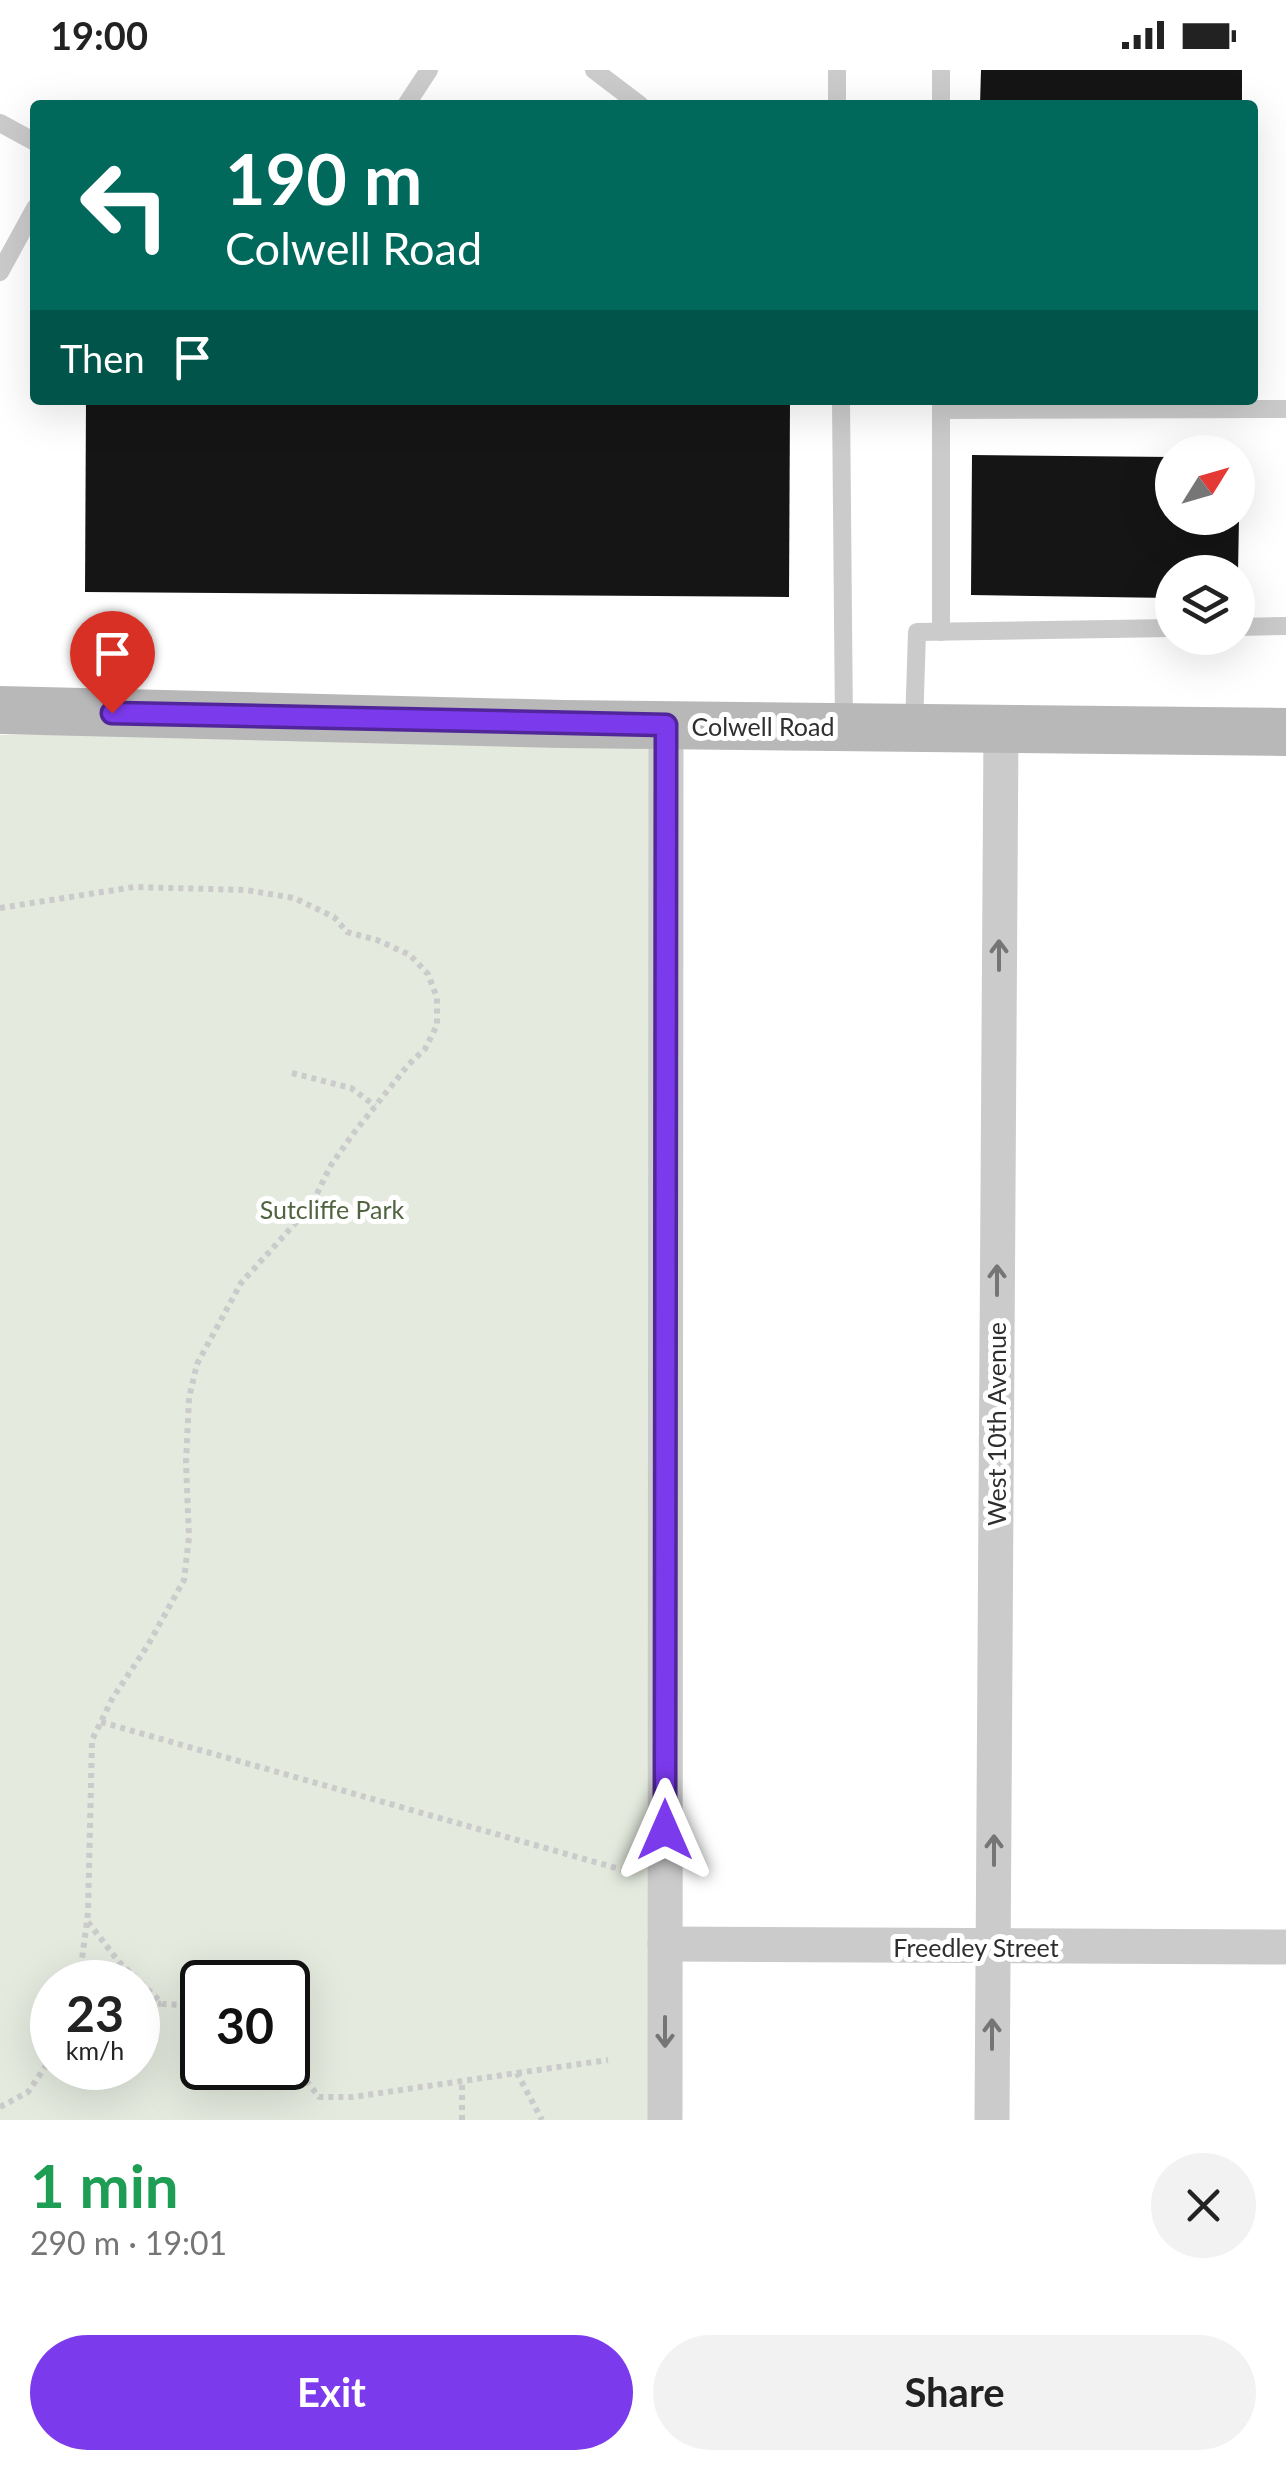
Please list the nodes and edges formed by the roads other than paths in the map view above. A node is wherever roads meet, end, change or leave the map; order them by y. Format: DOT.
graph roads {
  1 [pos="430,70"];
  2 [pos="594,70"];
  3 [pos="837,70"];
  4 [pos="942,70"];
  5 [pos="409,100"];
  6 [pos="633,100"];
  7 [pos="837,100"];
  8 [pos="941,100"];
  9 [pos="0,123"];
  10 [pos="30,139"];
  11 [pos="30,217"];
  12 [pos="0,272"];
  13 [pos="840,405"];
  14 [pos="941,405"];
  15 [pos="1286,409"];
  16 [pos="1286,626"];
  17 [pos="1255,627"];
  18 [pos="1155,628"];
  19 [pos="941,632"];
  20 [pos="0,710"];
  21 [pos="666,725"];
  22 [pos="844,726"];
  23 [pos="914,728"];
  24 [pos="1001,729"];
  25 [pos="1286,732"];
  26 [pos="665,1944"];
  27 [pos="1286,1947"];
  28 [pos="993,1948"];
  29 [pos="665,2120"];
  30 [pos="992,2120"];
  1 -- 5 [label="lane"];
  2 -- 6 [label="lane"];
  3 -- 7 [label="lane"];
  4 -- 8 [label="lane"];
  9 -- 10 [label="lane"];
  11 -- 12 [label="lane"];
  13 -- 22 [label="lane"];
  14 -- 15 [label="lane"];
  14 -- 19 [label="lane"];
  16 -- 17 [label="lane"];
  18 -- 19 [label="lane"];
  19 -- 23 [label="lane"];
  20 -- 21 [label="street, Colwell Road"];
  21 -- 22 [label="street, Colwell Road"];
  21 -- 26 [label="street"];
  22 -- 23 [label="street, Colwell Road"];
  23 -- 24 [label="street, Colwell Road"];
  24 -- 25 [label="street, Colwell Road"];
  28 -- 24 [label="street, West 10th Avenue, one-way"];
  26 -- 28 [label="street, Freedley Street"];
  26 -- 29 [label="street, one-way"];
  27 -- 28 [label="street, Freedley Street"];
  30 -- 28 [label="street, West 10th Avenue, one-way"];
}
